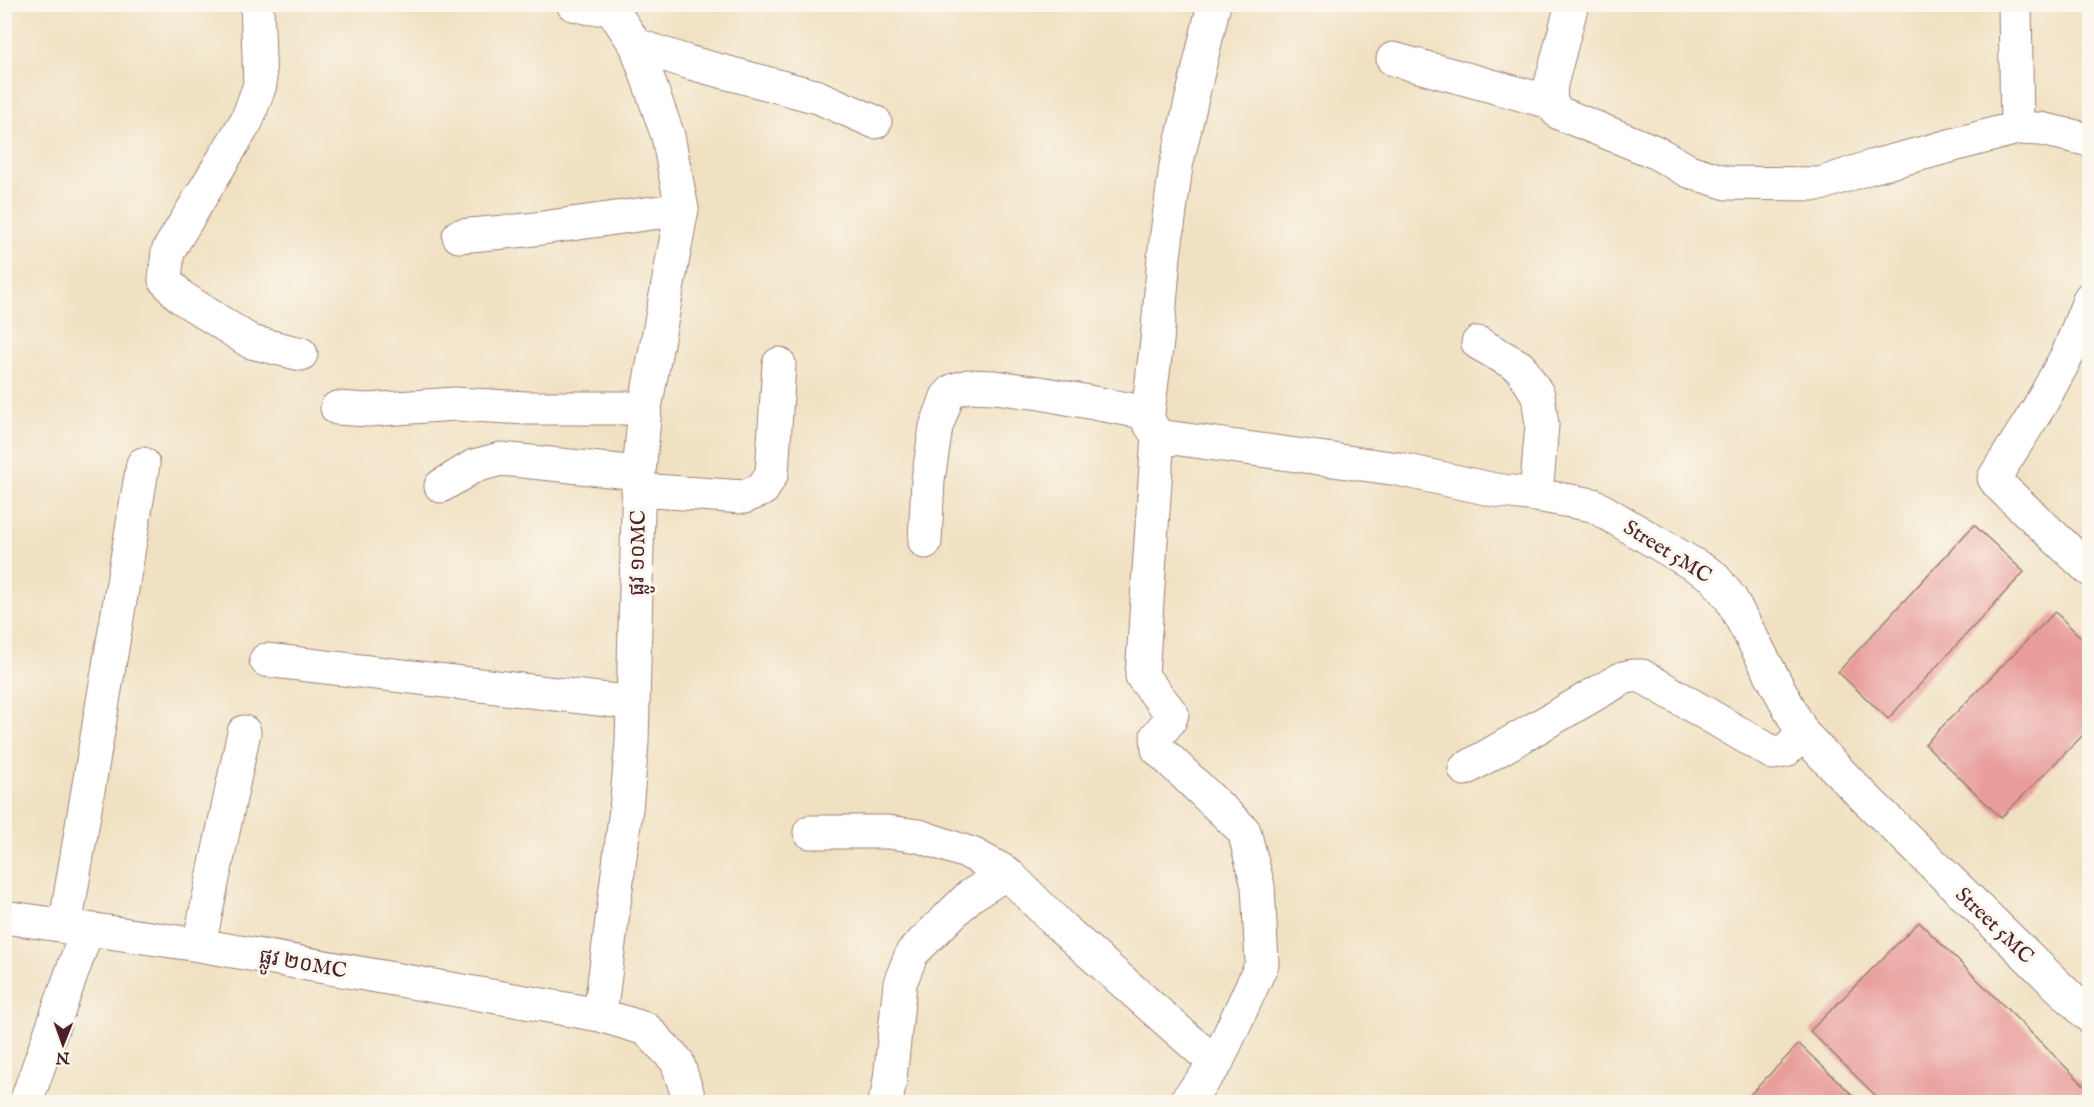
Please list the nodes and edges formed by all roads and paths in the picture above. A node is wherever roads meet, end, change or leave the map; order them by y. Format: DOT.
graph roads {
  1 [pos="256,4"];
  2 [pos="573,4"];
  3 [pos="1214,4"];
  4 [pos="1572,4"];
  5 [pos="2015,4"];
  6 [pos="612,6"];
  7 [pos="636,45"];
  8 [pos="1393,59"];
  9 [pos="1550,102"];
  10 [pos="875,122"];
  11 [pos="2017,128"];
  12 [pos="2090,140"];
  13 [pos="682,209"];
  14 [pos="459,236"];
  15 [pos="2090,298"];
  16 [pos="1478,344"];
  17 [pos="301,354"];
  18 [pos="779,364"];
  19 [pos="337,408"];
  20 [pos="645,408"];
  21 [pos="1153,425"];
  22 [pos="143,464"];
  23 [pos="639,482"];
  24 [pos="441,486"];
  25 [pos="1536,495"];
  26 [pos="925,542"];
  27 [pos="2090,570"];
  28 [pos="266,660"];
  29 [pos="633,703"];
  30 [pos="244,732"];
  31 [pos="1803,734"];
  32 [pos="1465,770"];
  33 [pos="810,832"];
  34 [pos="1007,873"];
  35 [pos="4,917"];
  36 [pos="76,929"];
  37 [pos="199,945"];
  38 [pos="2087,1009"];
  39 [pos="600,1015"];
  40 [pos="1216,1064"];
  41 [pos="26,1102"];
  42 [pos="690,1102"];
  43 [pos="884,1102"];
  44 [pos="1185,1102"];
  1 -- 17 [label="street"];
  2 -- 6 [label="street, ផ្លូវ ១០MC"];
  3 -- 21 [label="street"];
  4 -- 9 [label="street"];
  5 -- 11 [label="street"];
  6 -- 7 [label="street, ផ្លូវ ១០MC"];
  7 -- 10 [label="street"];
  7 -- 13 [label="street, ផ្លូវ ១០MC"];
  8 -- 9 [label="street"];
  9 -- 11 [label="street"];
  11 -- 12 [label="street"];
  13 -- 14 [label="street"];
  13 -- 20 [label="street, ផ្លូវ ១០MC"];
  15 -- 27 [label="street"];
  16 -- 25 [label="street"];
  18 -- 23 [label="street"];
  19 -- 20 [label="street"];
  20 -- 23 [label="street, ផ្លូវ ១០MC"];
  21 -- 25 [label="street, Street 5MC"];
  21 -- 26 [label="street, Street 5MC"];
  21 -- 40 [label="street"];
  22 -- 36 [label="street"];
  23 -- 24 [label="street"];
  23 -- 29 [label="street, ផ្លូវ ១០MC"];
  25 -- 31 [label="street, Street 5MC"];
  28 -- 29 [label="street"];
  29 -- 39 [label="street, ផ្លូវ ១០MC"];
  30 -- 37 [label="street"];
  31 -- 32 [label="street"];
  31 -- 38 [label="street, Street 5MC"];
  33 -- 34 [label="street"];
  34 -- 40 [label="street"];
  34 -- 43 [label="street"];
  35 -- 36 [label="street, ផ្លូវ ២០MC"];
  36 -- 37 [label="street, ផ្លូវ ២០MC"];
  36 -- 41 [label="street"];
  37 -- 39 [label="street, ផ្លូវ ២០MC"];
  39 -- 42 [label="street"];
  40 -- 44 [label="street"];
}
